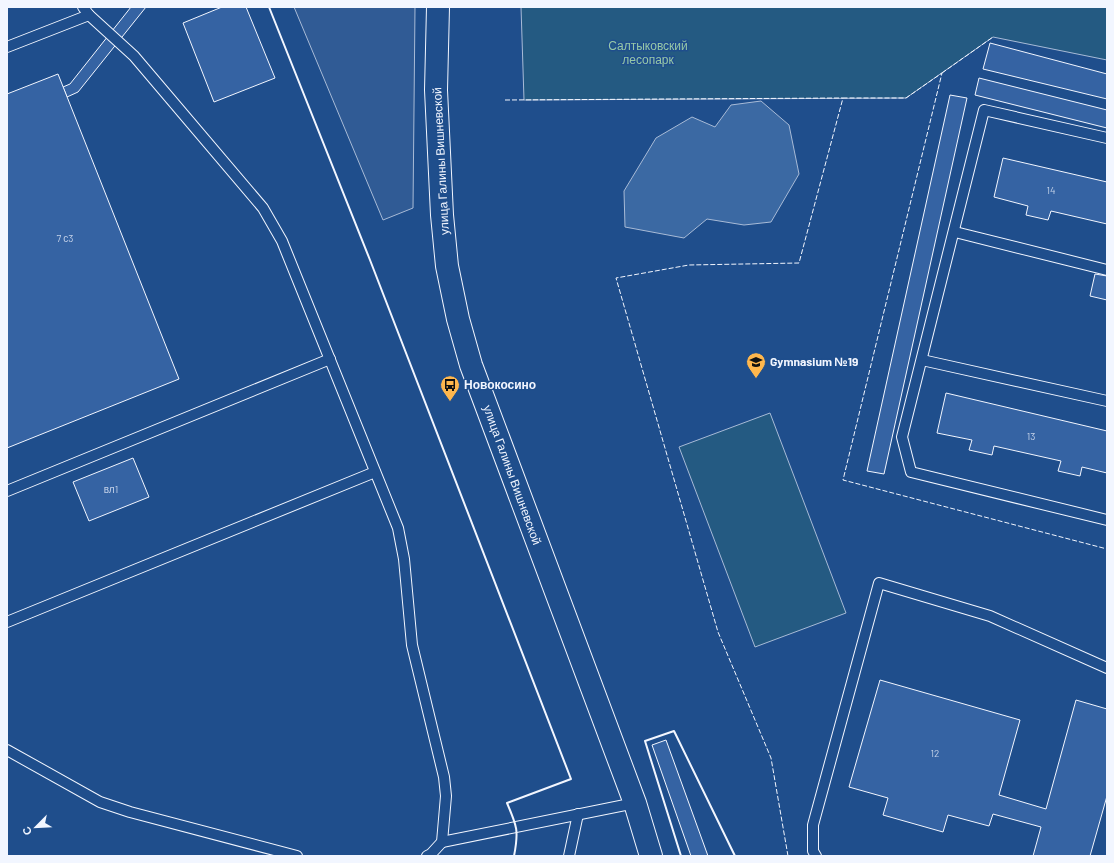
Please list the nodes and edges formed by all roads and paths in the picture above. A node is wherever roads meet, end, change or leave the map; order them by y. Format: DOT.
graph roads {
  1 [pos="438,7"];
  2 [pos="86,11"];
  3 [pos="7,47"];
  4 [pos="1107,138"];
  5 [pos="955,232"];
  6 [pos="1107,270"];
  7 [pos="330,359"];
  8 [pos="922,360"];
  9 [pos="1107,401"];
  10 [pos="375,472"];
  11 [pos="7,491"];
  12 [pos="1107,520"];
  13 [pos="7,622"];
  14 [pos="1107,668"];
  15 [pos="7,750"];
  16 [pos="635,803"];
  17 [pos="578,814"];
  18 [pos="442,842"];
  19 [pos="297,856"];
  20 [pos="427,856"];
  21 [pos="569,856"];
  22 [pos="651,856"];
  23 [pos="816,856"];
  1 -- 16 [label="street, улица Галины Вишневской"];
  2 -- 3 [label="lane"];
  2 -- 7 [label="lane"];
  4 -- 5 [label="lane"];
  5 -- 6 [label="lane"];
  5 -- 8 [label="lane"];
  7 -- 10 [label="lane"];
  7 -- 11 [label="lane"];
  8 -- 9 [label="lane"];
  8 -- 12 [label="lane"];
  10 -- 13 [label="lane"];
  10 -- 18 [label="lane"];
  14 -- 23 [label="lane"];
  15 -- 19 [label="lane"];
  16 -- 17 [label="lane"];
  16 -- 22 [label="street, улица Галины Вишневской"];
  17 -- 18 [label="lane"];
  17 -- 21 [label="lane"];
  18 -- 20 [label="lane"];
}
